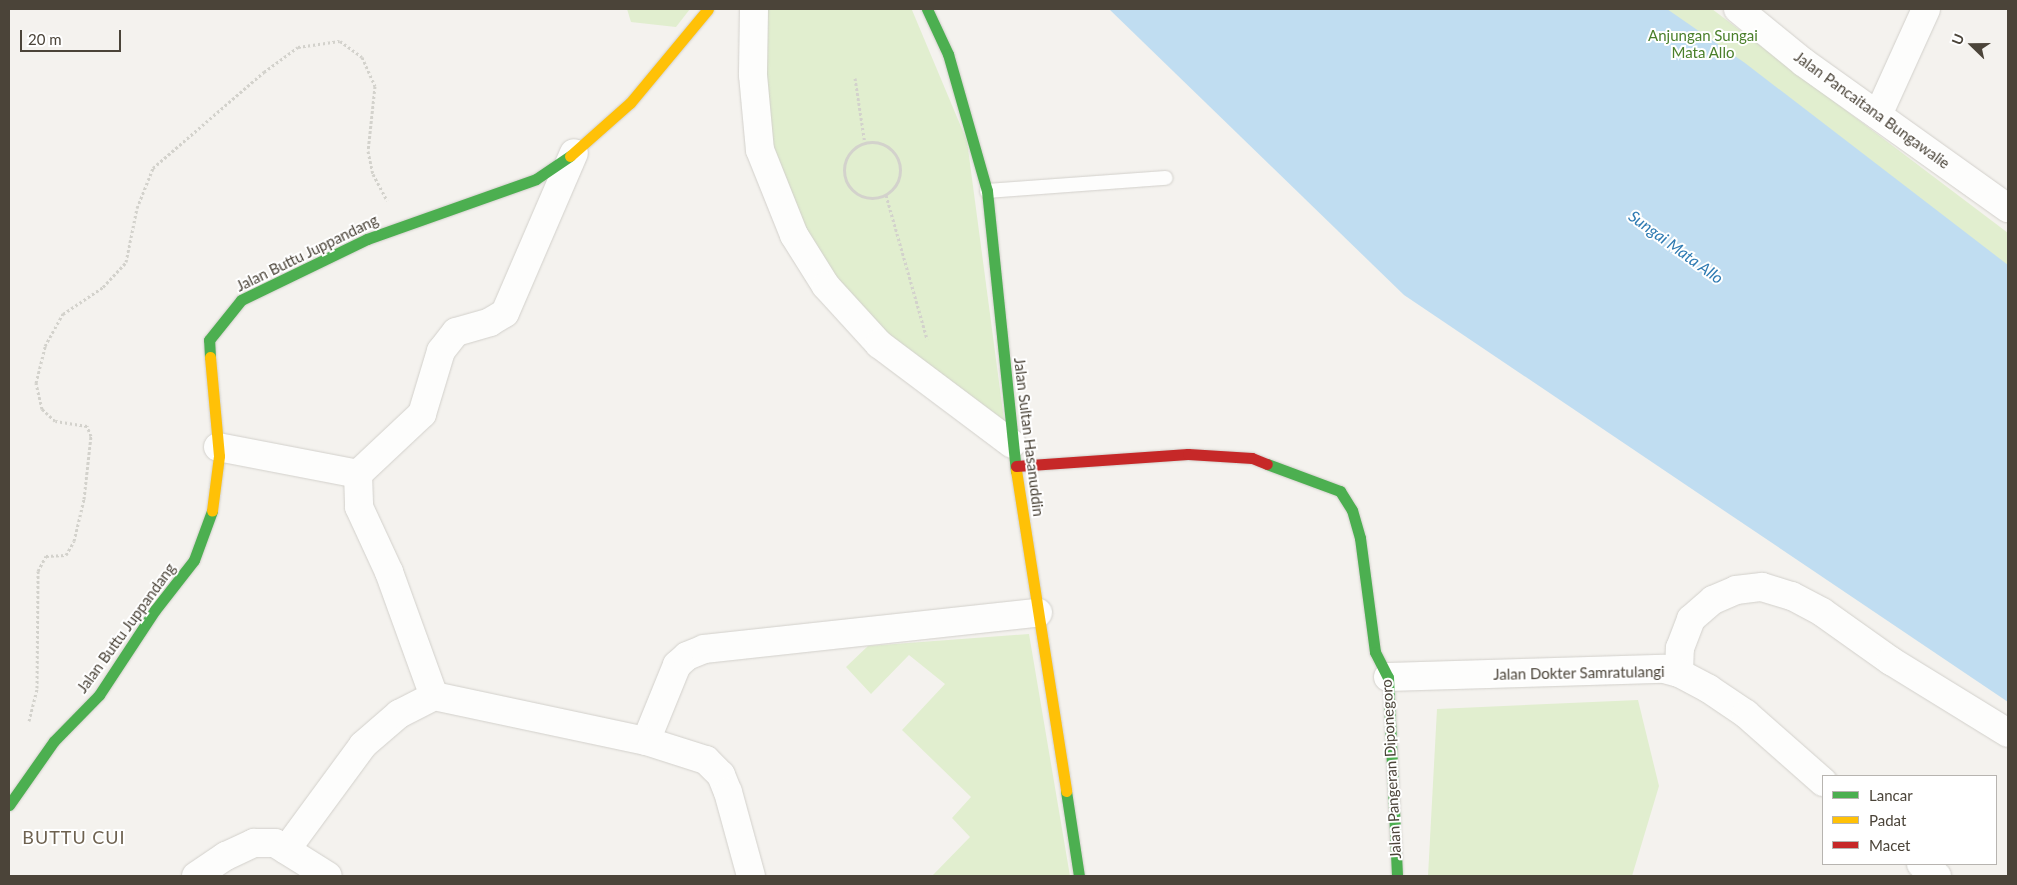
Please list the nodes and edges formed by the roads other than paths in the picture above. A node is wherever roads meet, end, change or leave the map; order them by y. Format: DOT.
graph roads {
  1 [pos="708,9"];
  2 [pos="754,9"];
  3 [pos="928,9"];
  4 [pos="1738,9"];
  5 [pos="1926,9"];
  6 [pos="1878,115"];
  7 [pos="574,153"];
  8 [pos="1166,178"];
  9 [pos="987,191"];
  10 [pos="2008,208"];
  11 [pos="218,448"];
  12 [pos="1014,455"];
  13 [pos="358,474"];
  14 [pos="1038,613"];
  15 [pos="1679,673"];
  16 [pos="1388,677"];
  17 [pos="434,696"];
  18 [pos="2008,733"];
  19 [pos="646,741"];
  20 [pos="1822,781"];
  21 [pos="9,805"];
  22 [pos="286,850"];
  23 [pos="1922,865"];
  24 [pos="196,876"];
  25 [pos="328,876"];
  26 [pos="751,876"];
  27 [pos="1079,876"];
  28 [pos="1397,876"];
  29 [pos="1937,876"];
  1 -- 7 [label="main road, Jalan Buttu Juppandang"];
  2 -- 12 [label="street"];
  3 -- 9 [label="main road, Jalan Sultan Hasanuddin"];
  4 -- 6 [label="street, Jalan Pancaitana Bungawalie"];
  5 -- 6 [label="street"];
  6 -- 10 [label="street, Jalan Pancaitana Bungawalie"];
  7 -- 11 [label="main road, Jalan Buttu Juppandang"];
  7 -- 13 [label="street"];
  8 -- 9 [label="lane"];
  9 -- 12 [label="main road, Jalan Sultan Hasanuddin"];
  11 -- 13 [label="street"];
  11 -- 21 [label="main road, Jalan Buttu Juppandang"];
  12 -- 14 [label="main road, Jalan Sultan Hasanuddin"];
  12 -- 16 [label="main road, Jalan Pangeran Diponegoro"];
  13 -- 17 [label="street"];
  14 -- 19 [label="street"];
  14 -- 27 [label="main road, Jalan Sultan Hasanuddin"];
  15 -- 16 [label="street, Jalan Dokter Samratulangi"];
  15 -- 18 [label="street"];
  15 -- 20 [label="street, Jalan Dokter Samratulangi"];
  16 -- 28 [label="main road, Jalan Pangeran Diponegoro"];
  17 -- 19 [label="street"];
  17 -- 22 [label="street"];
  19 -- 26 [label="street"];
  22 -- 24 [label="street"];
  22 -- 25 [label="street"];
  23 -- 29 [label="street"];
}
